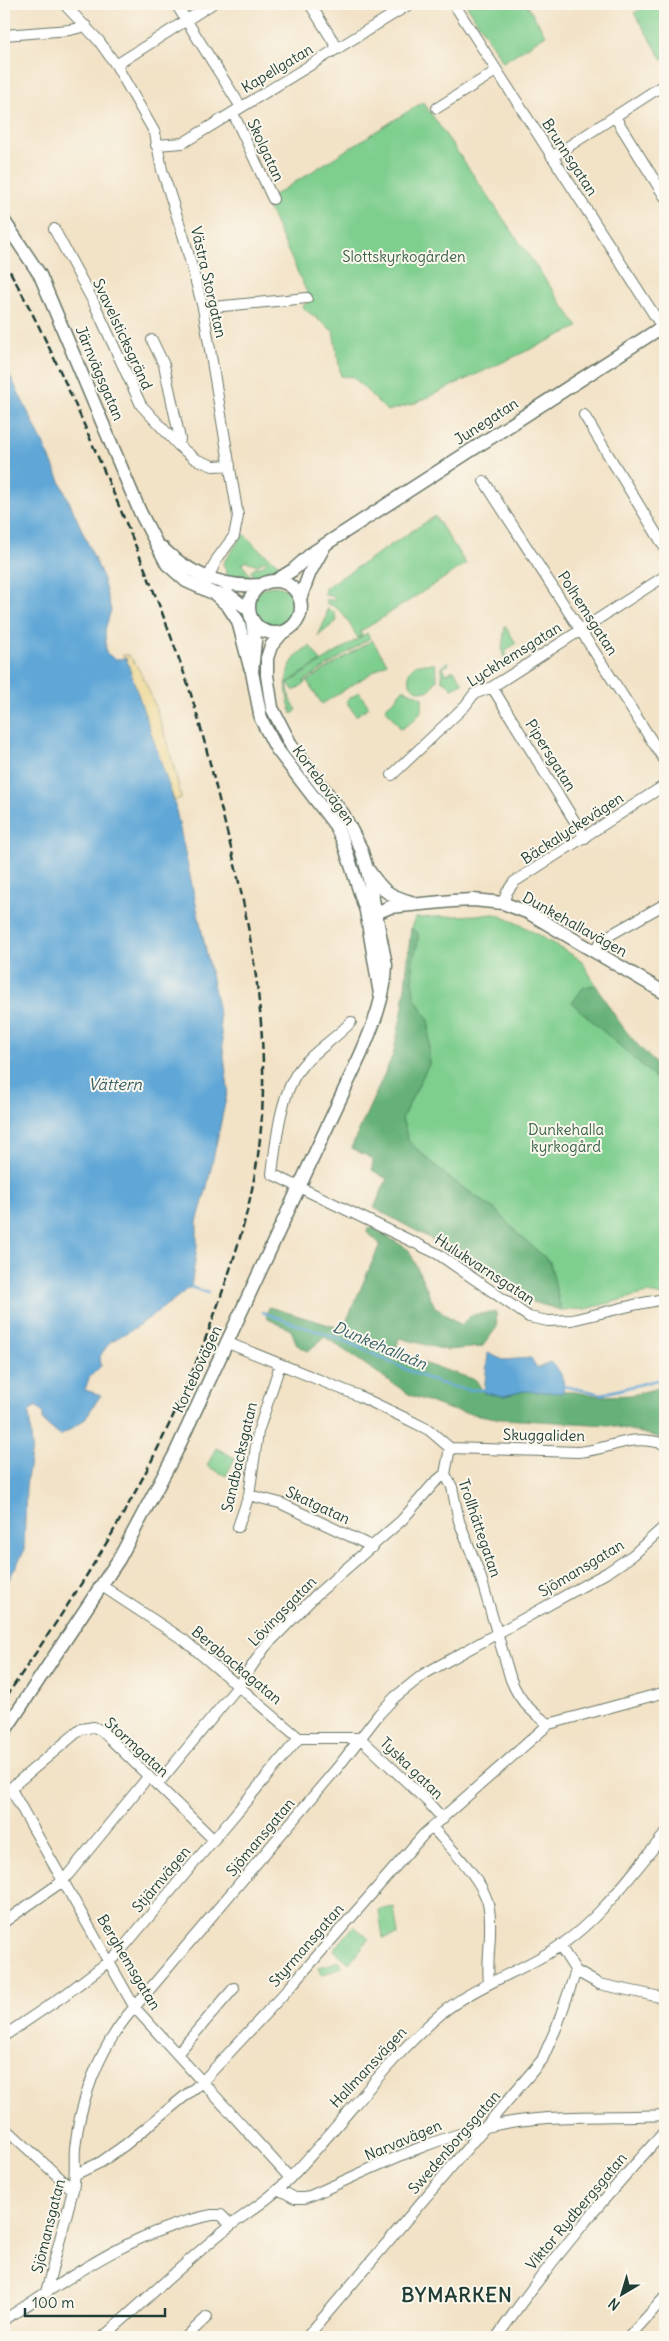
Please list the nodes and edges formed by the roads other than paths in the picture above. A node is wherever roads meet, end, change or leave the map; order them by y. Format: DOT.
graph roads {
  1 [pos="64,4"];
  2 [pos="176,4"];
  3 [pos="212,4"];
  4 [pos="310,4"];
  5 [pos="410,4"];
  6 [pos="454,4"];
  7 [pos="186,20"];
  8 [pos="86,26"];
  9 [pos="4,35"];
  10 [pos="338,49"];
  11 [pos="116,65"];
  12 [pos="496,71"];
  13 [pos="665,84"];
  14 [pos="437,108"];
  15 [pos="237,110"];
  16 [pos="615,117"];
  17 [pos="156,145"];
  18 [pos="552,157"];
  19 [pos="665,197"];
  20 [pos="273,199"];
  21 [pos="4,221"];
  22 [pos="54,229"];
  23 [pos="307,298"];
  24 [pos="203,308"];
  25 [pos="664,326"];
  26 [pos="152,340"];
  27 [pos="584,415"];
  28 [pos="179,446"];
  29 [pos="230,465"];
  30 [pos="484,481"];
  31 [pos="158,544"];
  32 [pos="324,546"];
  33 [pos="665,548"];
  34 [pos="665,576"];
  35 [pos="208,577"];
  36 [pos="275,581"];
  37 [pos="261,585"];
  38 [pos="203,589"];
  39 [pos="216,594"];
  40 [pos="300,599"];
  41 [pos="250,615"];
  42 [pos="581,629"];
  43 [pos="282,633"];
  44 [pos="252,672"];
  45 [pos="492,687"];
  46 [pos="665,761"];
  47 [pos="392,775"];
  48 [pos="665,785"];
  49 [pos="585,838"];
  50 [pos="367,869"];
  51 [pos="503,903"];
  52 [pos="665,904"];
  53 [pos="421,905"];
  54 [pos="376,913"];
  55 [pos="594,952"];
  56 [pos="665,993"];
  57 [pos="381,1000"];
  58 [pos="351,1022"];
  59 [pos="299,1186"];
  60 [pos="665,1302"];
  61 [pos="228,1343"];
  62 [pos="280,1365"];
  63 [pos="665,1444"];
  64 [pos="450,1448"];
  65 [pos="445,1474"];
  66 [pos="249,1495"];
  67 [pos="665,1526"];
  68 [pos="238,1527"];
  69 [pos="373,1547"];
  70 [pos="102,1586"];
  71 [pos="498,1633"];
  72 [pos="239,1685"];
  73 [pos="664,1691"];
  74 [pos="549,1724"];
  75 [pos="4,1732"];
  76 [pos="299,1738"];
  77 [pos="360,1738"];
  78 [pos="148,1777"];
  79 [pos="157,1785"];
  80 [pos="12,1786"];
  81 [pos="443,1819"];
  82 [pos="432,1827"];
  83 [pos="665,1834"];
  84 [pos="213,1839"];
  85 [pos="64,1881"];
  86 [pos="4,1922"];
  87 [pos="560,1946"];
  88 [pos="110,1962"];
  89 [pos="576,1971"];
  90 [pos="489,1983"];
  91 [pos="234,1988"];
  92 [pos="665,1998"];
  93 [pos="135,2008"];
  94 [pos="4,2036"];
  95 [pos="177,2054"];
  96 [pos="202,2082"];
  97 [pos="665,2115"];
  98 [pos="488,2126"];
  99 [pos="4,2128"];
  100 [pos="665,2131"];
  101 [pos="76,2174"];
  102 [pos="290,2178"];
  103 [pos="73,2190"];
  104 [pos="278,2190"];
  105 [pos="231,2225"];
  106 [pos="46,2292"];
  107 [pos="665,2297"];
  108 [pos="207,2317"];
  109 [pos="4,2320"];
  110 [pos="103,2337"];
  111 [pos="186,2337"];
  112 [pos="307,2337"];
  113 [pos="497,2337"];
  114 [pos="629,2337"];
  1 -- 8 [label="street, Västra Storgatan"];
  2 -- 7 [label="street, Skolgatan"];
  3 -- 7 [label="street"];
  4 -- 10 [label="street"];
  5 -- 10 [label="street, Kapellgatan"];
  6 -- 12 [label="street, Brunnsgatan"];
  7 -- 11 [label="street"];
  7 -- 15 [label="street, Skolgatan"];
  8 -- 9 [label="street"];
  8 -- 11 [label="street, Västra Storgatan"];
  10 -- 15 [label="street, Kapellgatan"];
  11 -- 17 [label="street, Västra Storgatan"];
  12 -- 14 [label="street"];
  12 -- 18 [label="street, Brunnsgatan"];
  13 -- 16 [label="street"];
  15 -- 17 [label="street, Kapellgatan"];
  15 -- 20 [label="street, Skolgatan"];
  16 -- 18 [label="street"];
  16 -- 19 [label="street"];
  17 -- 24 [label="street, Västra Storgatan"];
  18 -- 25 [label="street, Brunnsgatan"];
  21 -- 31 [label="street, Järnvägsgatan"];
  22 -- 28 [label="street, Svavelsticksgränd"];
  23 -- 24 [label="street"];
  24 -- 29 [label="street, Västra Storgatan"];
  25 -- 32 [label="street, Junegatan"];
  26 -- 28 [label="street"];
  27 -- 33 [label="street"];
  28 -- 29 [label="street, Svavelsticksgränd"];
  29 -- 35 [label="street, Västra Storgatan"];
  30 -- 42 [label="street, Polhemsgatan"];
  31 -- 35 [label="street, Järnvägsgatan"];
  31 -- 38 [label="street, Järnvägsgatan"];
  32 -- 36 [label="street, Junegatan"];
  32 -- 40 [label="street, Junegatan"];
  34 -- 42 [label="street, Lyckhemsgatan"];
  35 -- 37 [label="street, Järnvägsgatan"];
  35 -- 38 [label="street, Västra Storgatan"];
  36 -- 37 [label="street"];
  36 -- 40 [label="street"];
  37 -- 41 [label="street"];
  38 -- 39 [label="street, Järnvägsgatan"];
  39 -- 41 [label="street, Järnvägsgatan"];
  39 -- 44 [label="street"];
  40 -- 43 [label="street"];
  41 -- 43 [label="street"];
  41 -- 44 [label="street, Kortebovägen"];
  42 -- 45 [label="street, Lyckhemsgatan"];
  42 -- 46 [label="street, Polhemsgatan"];
  43 -- 50 [label="street, Kortebovägen"];
  44 -- 54 [label="street, Kortebovägen"];
  45 -- 47 [label="street, Lyckhemsgatan"];
  45 -- 49 [label="street, Pipersgatan"];
  48 -- 49 [label="street, Bäckalyckevägen"];
  49 -- 51 [label="street, Bäckalyckevägen"];
  50 -- 53 [label="street"];
  50 -- 54 [label="street, Kortebovägen"];
  51 -- 53 [label="street, Dunkehallavägen"];
  51 -- 55 [label="street, Dunkehallavägen"];
  52 -- 55 [label="street"];
  53 -- 54 [label="street, Dunkehallavägen"];
  54 -- 57 [label="street, Kortebovägen"];
  54 -- 57 [label="street, Kortebovägen"];
  55 -- 56 [label="street, Dunkehallavägen"];
  57 -- 59 [label="street, Kortebovägen"];
  58 -- 59 [label="street, Hulukvarnsgatan"];
  59 -- 60 [label="street, Hulukvarnsgatan"];
  59 -- 61 [label="street, Kortebovägen"];
  61 -- 62 [label="street"];
  61 -- 70 [label="street, Kortebovägen"];
  62 -- 64 [label="street"];
  62 -- 66 [label="street, Sandbacksgatan"];
  63 -- 64 [label="street, Skuggaliden"];
  64 -- 65 [label="street, Trollhättegatan"];
  65 -- 69 [label="street, Lövingsgatan"];
  65 -- 71 [label="street, Trollhättegatan"];
  66 -- 68 [label="street, Sandbacksgatan"];
  66 -- 69 [label="street, Skatgatan"];
  67 -- 71 [label="street, Sjömansgatan"];
  69 -- 72 [label="street, Lövingsgatan"];
  70 -- 72 [label="street, Bergbackagatan"];
  70 -- 75 [label="street, Kortebovägen"];
  71 -- 74 [label="street, Trollhättegatan"];
  71 -- 77 [label="street, Sjömansgatan"];
  72 -- 76 [label="street, Bergbackagatan"];
  72 -- 79 [label="street, Lövingsgatan"];
  73 -- 74 [label="street"];
  74 -- 81 [label="street, Styrmansgatan"];
  76 -- 77 [label="street"];
  76 -- 84 [label="street, Stjärnvägen"];
  77 -- 81 [label="street, Tyska gatan"];
  77 -- 93 [label="street, Sjömansgatan"];
  78 -- 79 [label="street, Stormgatan"];
  78 -- 80 [label="street, Stormgatan"];
  78 -- 85 [label="street"];
  79 -- 84 [label="street, Stormgatan"];
  80 -- 85 [label="street, Berghemsgatan"];
  81 -- 82 [label="street, Styrmansgatan"];
  82 -- 90 [label="street"];
  82 -- 96 [label="street, Styrmansgatan"];
  83 -- 87 [label="street, Hallmansvägen"];
  84 -- 88 [label="street, Stjärnvägen"];
  85 -- 86 [label="street"];
  85 -- 88 [label="street, Berghemsgatan"];
  87 -- 89 [label="street"];
  87 -- 90 [label="street, Hallmansvägen"];
  88 -- 93 [label="street, Berghemsgatan"];
  88 -- 94 [label="street, Stjärnvägen"];
  89 -- 92 [label="street"];
  89 -- 98 [label="street, Swedenborgsgatan"];
  90 -- 102 [label="street, Hallmansvägen"];
  91 -- 95 [label="street"];
  93 -- 95 [label="street, Berghemsgatan"];
  93 -- 101 [label="street, Sjömansgatan"];
  95 -- 96 [label="street, Berghemsgatan"];
  96 -- 101 [label="street, Styrmansgatan"];
  96 -- 102 [label="street, Berghemsgatan"];
  97 -- 98 [label="street, Narvavägen"];
  98 -- 104 [label="street, Narvavägen"];
  98 -- 112 [label="street, Swedenborgsgatan"];
  99 -- 103 [label="street"];
  100 -- 113 [label="street, Viktor Rydbergsgatan"];
  101 -- 103 [label="street, Sjömansgatan"];
  102 -- 104 [label="street, Hallmansvägen"];
  103 -- 106 [label="street, Sjömansgatan"];
  104 -- 105 [label="street, Hallmansvägen"];
  105 -- 106 [label="street"];
  105 -- 110 [label="street, Hallmansvägen"];
  106 -- 109 [label="street"];
  107 -- 114 [label="street"];
  108 -- 111 [label="street"];
}
